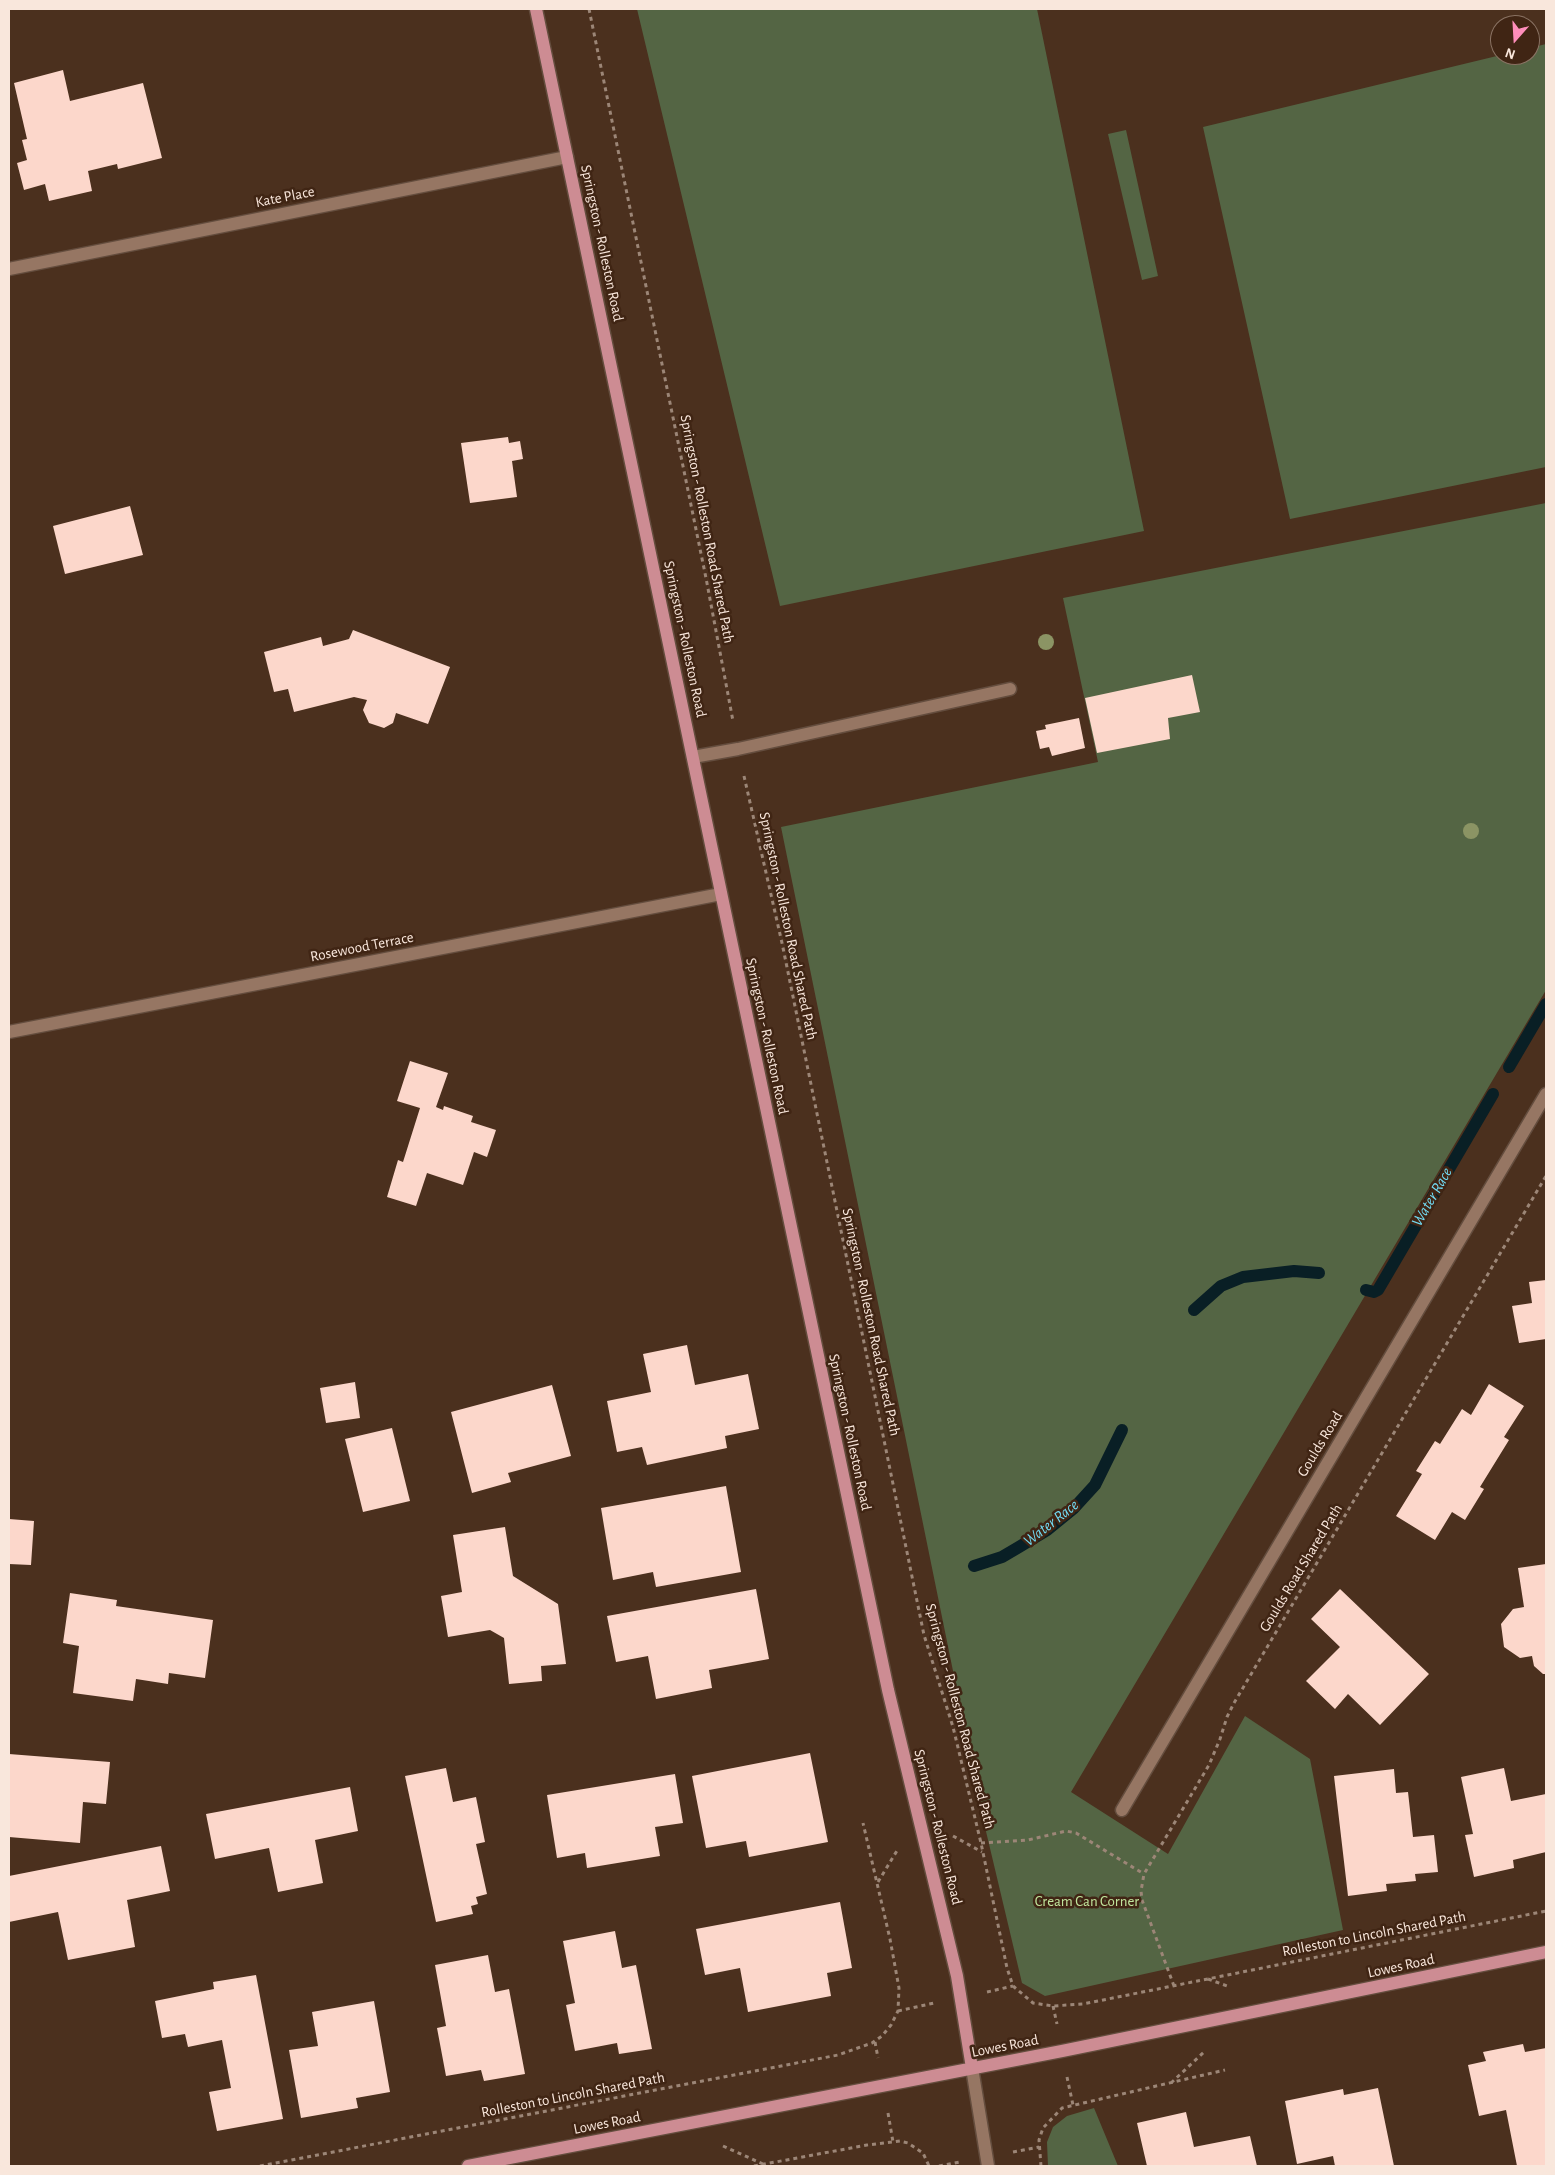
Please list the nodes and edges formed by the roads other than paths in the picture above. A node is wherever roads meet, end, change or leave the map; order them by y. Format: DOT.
graph roads {
  1 [pos="536,9"];
  2 [pos="567,157"];
  3 [pos="9,269"];
  4 [pos="1010,689"];
  5 [pos="693,757"];
  6 [pos="721,894"];
  7 [pos="9,1032"];
  8 [pos="1546,1094"];
  9 [pos="1122,1810"];
  10 [pos="1546,1952"];
  11 [pos="972,2068"];
  12 [pos="468,2166"];
  13 [pos="988,2166"];
  1 -- 2 [label="main road, Springston - Rolleston Road"];
  2 -- 3 [label="street, Kate Place"];
  2 -- 5 [label="main road, Springston - Rolleston Road"];
  4 -- 5 [label="street"];
  5 -- 6 [label="main road, Springston - Rolleston Road"];
  6 -- 7 [label="street, Rosewood Terrace"];
  6 -- 11 [label="main road, Springston - Rolleston Road"];
  8 -- 9 [label="street, Goulds Road"];
  10 -- 11 [label="main road, Lowes Road"];
  11 -- 12 [label="main road, Lowes Road"];
  11 -- 13 [label="street"];
}
